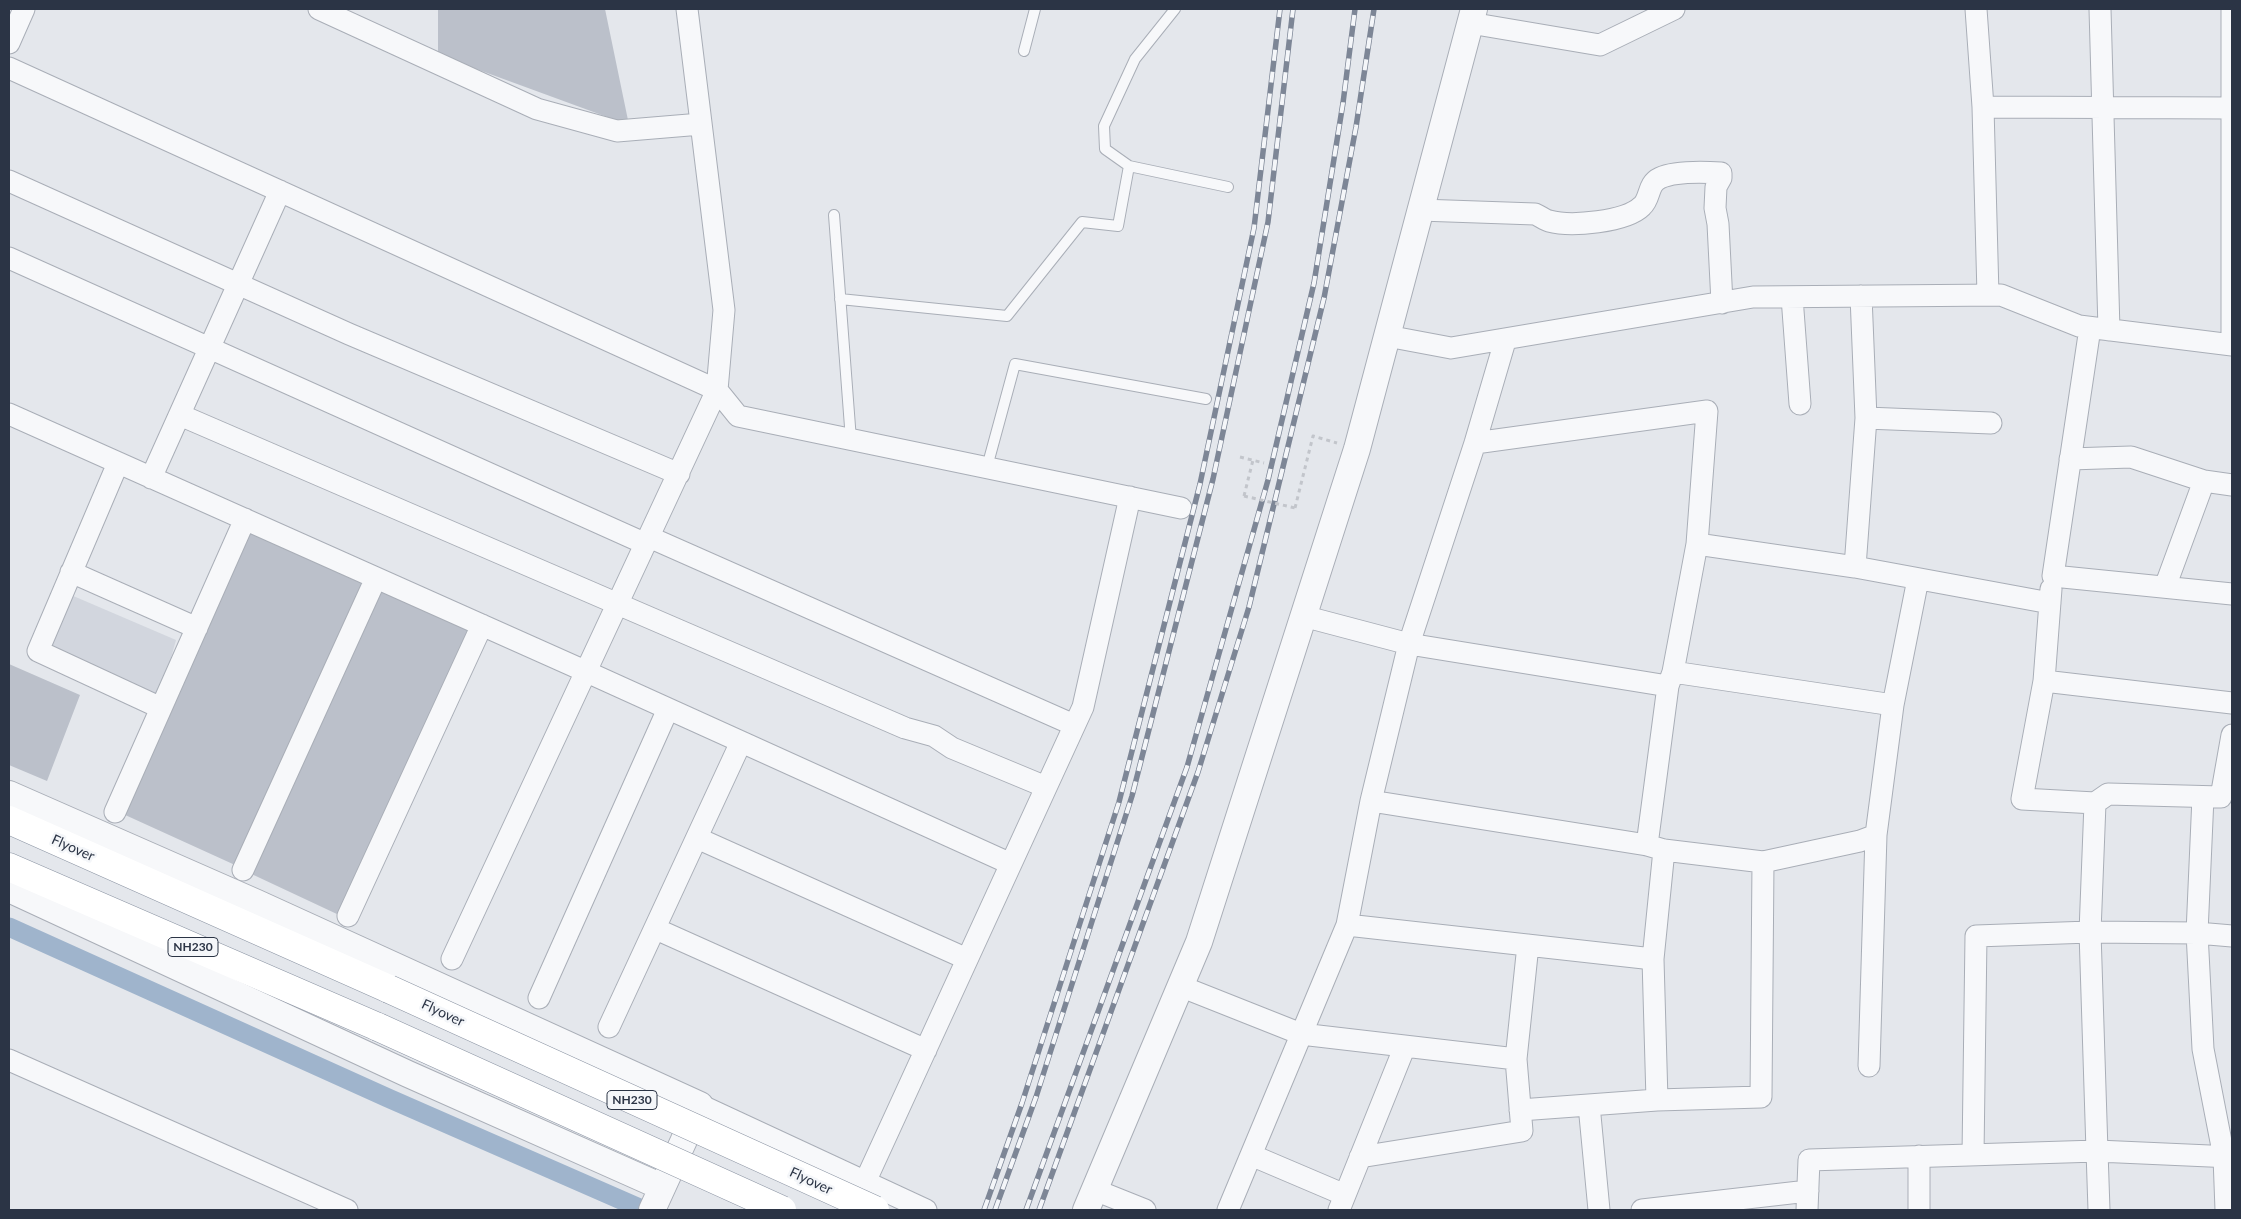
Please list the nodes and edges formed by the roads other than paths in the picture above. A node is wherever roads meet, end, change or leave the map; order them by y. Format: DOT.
graph roads {
  1 [pos="24,9"];
  2 [pos="319,9"];
  3 [pos="687,9"];
  4 [pos="1035,9"];
  5 [pos="1175,9"];
  6 [pos="1674,9"];
  7 [pos="1976,9"];
  8 [pos="2100,9"];
  9 [pos="2232,9"];
  10 [pos="1472,16"];
  11 [pos="9,44"];
  12 [pos="1024,51"];
  13 [pos="9,68"];
  14 [pos="1983,107"];
  15 [pos="2104,108"];
  16 [pos="2232,108"];
  17 [pos="701,124"];
  18 [pos="2232,125"];
  19 [pos="1129,166"];
  20 [pos="9,181"];
  21 [pos="1228,187"];
  22 [pos="280,191"];
  23 [pos="1420,210"];
  24 [pos="834,215"];
  25 [pos="9,258"];
  26 [pos="238,285"];
  27 [pos="1988,295"];
  28 [pos="1861,296"];
  29 [pos="1792,297"];
  30 [pos="840,299"];
  31 [pos="1722,303"];
  32 [pos="2100,329"];
  33 [pos="1387,336"];
  34 [pos="1505,340"];
  35 [pos="2232,345"];
  36 [pos="210,348"];
  37 [pos="717,390"];
  38 [pos="1206,399"];
  39 [pos="1800,404"];
  40 [pos="9,414"];
  41 [pos="180,415"];
  42 [pos="1866,418"];
  43 [pos="1990,423"];
  44 [pos="851,440"];
  45 [pos="1475,444"];
  46 [pos="2070,459"];
  47 [pos="118,463"];
  48 [pos="986,468"];
  49 [pos="679,474"];
  50 [pos="152,478"];
  51 [pos="2204,482"];
  52 [pos="2232,485"];
  53 [pos="1130,497"];
  54 [pos="1181,508"];
  55 [pos="245,519"];
  56 [pos="648,540"];
  57 [pos="1697,544"];
  58 [pos="1855,567"];
  59 [pos="71,572"];
  60 [pos="2052,576"];
  61 [pos="376,578"];
  62 [pos="1918,580"];
  63 [pos="2165,588"];
  64 [pos="2232,594"];
  65 [pos="2050,602"];
  66 [pos="618,605"];
  67 [pos="1303,616"];
  68 [pos="482,625"];
  69 [pos="197,628"];
  70 [pos="1409,644"];
  71 [pos="587,672"];
  72 [pos="1670,679"];
  73 [pos="2044,681"];
  74 [pos="2232,703"];
  75 [pos="1893,705"];
  76 [pos="161,708"];
  77 [pos="668,709"];
  78 [pos="1074,725"];
  79 [pos="2232,735"];
  80 [pos="742,742"];
  81 [pos="1046,787"];
  82 [pos="9,794"];
  83 [pos="2203,797"];
  84 [pos="1371,801"];
  85 [pos="2095,803"];
  86 [pos="115,812"];
  87 [pos="9,820"];
  88 [pos="1876,834"];
  89 [pos="697,838"];
  90 [pos="1656,848"];
  91 [pos="1763,862"];
  92 [pos="1011,864"];
  93 [pos="9,867"];
  94 [pos="243,870"];
  95 [pos="9,889"];
  96 [pos="348,916"];
  97 [pos="1347,925"];
  98 [pos="656,929"];
  99 [pos="2090,932"];
  100 [pos="2197,932"];
  101 [pos="2232,936"];
  102 [pos="1528,945"];
  103 [pos="452,959"];
  104 [pos="967,959"];
  105 [pos="1653,959"];
  106 [pos="1180,986"];
  107 [pos="539,998"];
  108 [pos="609,1027"];
  109 [pos="1301,1034"];
  110 [pos="1405,1046"];
  111 [pos="926,1050"];
  112 [pos="1516,1059"];
  113 [pos="9,1060"];
  114 [pos="1869,1066"];
  115 [pos="1657,1100"];
  116 [pos="700,1105"];
  117 [pos="1589,1105"];
  118 [pos="1520,1110"];
  119 [pos="2097,1151"];
  120 [pos="1251,1155"];
  121 [pos="1973,1155"];
  122 [pos="1919,1156"];
  123 [pos="1360,1157"];
  124 [pos="2228,1157"];
  125 [pos="865,1182"];
  126 [pos="657,1198"];
  127 [pos="1091,1200"];
  128 [pos="1808,1201"];
  129 [pos="1342,1203"];
  130 [pos="347,1210"];
  131 [pos="782,1210"];
  132 [pos="874,1210"];
  133 [pos="926,1210"];
  134 [pos="1145,1210"];
  135 [pos="1228,1210"];
  136 [pos="1599,1210"];
  137 [pos="1642,1210"];
  138 [pos="1919,1210"];
  139 [pos="2099,1210"];
  140 [pos="2226,1210"];
  1 -- 11 [label="street"];
  2 -- 17 [label="street"];
  3 -- 17 [label="street"];
  4 -- 12 [label="lane"];
  5 -- 19 [label="lane"];
  6 -- 10 [label="street"];
  7 -- 14 [label="street"];
  8 -- 15 [label="street"];
  9 -- 16 [label="street"];
  10 -- 23 [label="street"];
  13 -- 22 [label="street"];
  14 -- 15 [label="street"];
  14 -- 27 [label="street"];
  15 -- 16 [label="street"];
  15 -- 32 [label="street"];
  16 -- 18 [label="street"];
  17 -- 37 [label="street"];
  18 -- 35 [label="street"];
  19 -- 21 [label="lane"];
  19 -- 30 [label="lane"];
  20 -- 26 [label="street"];
  22 -- 26 [label="street"];
  22 -- 37 [label="street"];
  23 -- 31 [label="street"];
  23 -- 33 [label="street"];
  24 -- 30 [label="lane"];
  25 -- 36 [label="street"];
  26 -- 36 [label="street"];
  26 -- 49 [label="street"];
  27 -- 28 [label="street"];
  27 -- 32 [label="street"];
  28 -- 29 [label="street"];
  28 -- 42 [label="street"];
  29 -- 31 [label="street"];
  29 -- 39 [label="street"];
  30 -- 44 [label="lane"];
  31 -- 34 [label="street"];
  32 -- 35 [label="street"];
  32 -- 46 [label="street"];
  33 -- 34 [label="street"];
  33 -- 67 [label="street"];
  34 -- 45 [label="street"];
  36 -- 41 [label="street"];
  36 -- 56 [label="street"];
  37 -- 44 [label="street"];
  37 -- 49 [label="street"];
  38 -- 48 [label="lane"];
  40 -- 47 [label="street"];
  41 -- 50 [label="street"];
  41 -- 66 [label="street"];
  42 -- 43 [label="street"];
  42 -- 58 [label="street"];
  44 -- 48 [label="street"];
  45 -- 57 [label="street"];
  45 -- 70 [label="street"];
  46 -- 51 [label="street"];
  46 -- 60 [label="street"];
  47 -- 50 [label="street"];
  47 -- 59 [label="street"];
  48 -- 53 [label="street"];
  49 -- 56 [label="street"];
  50 -- 55 [label="street"];
  51 -- 52 [label="street"];
  51 -- 63 [label="street"];
  53 -- 54 [label="street"];
  53 -- 78 [label="street"];
  55 -- 61 [label="street"];
  55 -- 69 [label="street"];
  56 -- 66 [label="street"];
  56 -- 78 [label="street"];
  57 -- 58 [label="street"];
  57 -- 72 [label="street"];
  58 -- 62 [label="street"];
  59 -- 69 [label="street"];
  59 -- 76 [label="street"];
  60 -- 63 [label="street"];
  60 -- 65 [label="street"];
  61 -- 68 [label="street"];
  61 -- 94 [label="street"];
  62 -- 65 [label="street"];
  62 -- 75 [label="street"];
  63 -- 64 [label="street"];
  65 -- 73 [label="street"];
  66 -- 71 [label="street"];
  66 -- 81 [label="street"];
  67 -- 70 [label="street"];
  67 -- 106 [label="street"];
  68 -- 71 [label="street"];
  68 -- 96 [label="street"];
  69 -- 76 [label="street"];
  70 -- 72 [label="street"];
  70 -- 84 [label="street"];
  71 -- 77 [label="street"];
  71 -- 103 [label="street"];
  72 -- 75 [label="street"];
  72 -- 90 [label="street"];
  73 -- 74 [label="street"];
  73 -- 85 [label="street"];
  75 -- 88 [label="street"];
  76 -- 86 [label="street"];
  77 -- 80 [label="street"];
  77 -- 107 [label="street"];
  78 -- 81 [label="street"];
  79 -- 83 [label="street"];
  80 -- 89 [label="street"];
  80 -- 92 [label="street"];
  81 -- 92 [label="street"];
  82 -- 116 [label="street"];
  83 -- 85 [label="street"];
  83 -- 100 [label="street"];
  84 -- 90 [label="street"];
  84 -- 97 [label="street"];
  85 -- 99 [label="street"];
  87 -- 132 [label="highway, Flyover / NH230, bridge"];
  88 -- 91 [label="street"];
  88 -- 114 [label="street"];
  89 -- 98 [label="street"];
  89 -- 104 [label="street"];
  90 -- 91 [label="street"];
  90 -- 105 [label="street"];
  91 -- 115 [label="street"];
  92 -- 104 [label="street"];
  93 -- 131 [label="highway, NH230, bridge"];
  95 -- 126 [label="street"];
  97 -- 102 [label="street"];
  97 -- 109 [label="street"];
  98 -- 108 [label="street"];
  98 -- 111 [label="street"];
  99 -- 100 [label="street"];
  99 -- 119 [label="street"];
  99 -- 121 [label="street"];
  100 -- 101 [label="street"];
  100 -- 124 [label="street"];
  102 -- 105 [label="street"];
  102 -- 112 [label="street"];
  104 -- 111 [label="street"];
  105 -- 115 [label="street"];
  106 -- 109 [label="street"];
  106 -- 127 [label="street"];
  109 -- 110 [label="street"];
  109 -- 120 [label="street"];
  110 -- 112 [label="street"];
  110 -- 123 [label="street"];
  111 -- 125 [label="street"];
  112 -- 118 [label="street"];
  113 -- 130 [label="street"];
  115 -- 117 [label="street"];
  116 -- 125 [label="street"];
  116 -- 126 [label="street"];
  117 -- 118 [label="street"];
  117 -- 136 [label="street"];
  118 -- 123 [label="street"];
  119 -- 121 [label="street"];
  119 -- 124 [label="street"];
  119 -- 139 [label="street"];
  120 -- 129 [label="street"];
  120 -- 135 [label="street"];
  121 -- 122 [label="street"];
  122 -- 128 [label="street"];
  122 -- 138 [label="street"];
  123 -- 129 [label="street"];
  124 -- 140 [label="street"];
  125 -- 133 [label="street"];
  127 -- 134 [label="street"];
  128 -- 137 [label="street"];
}
